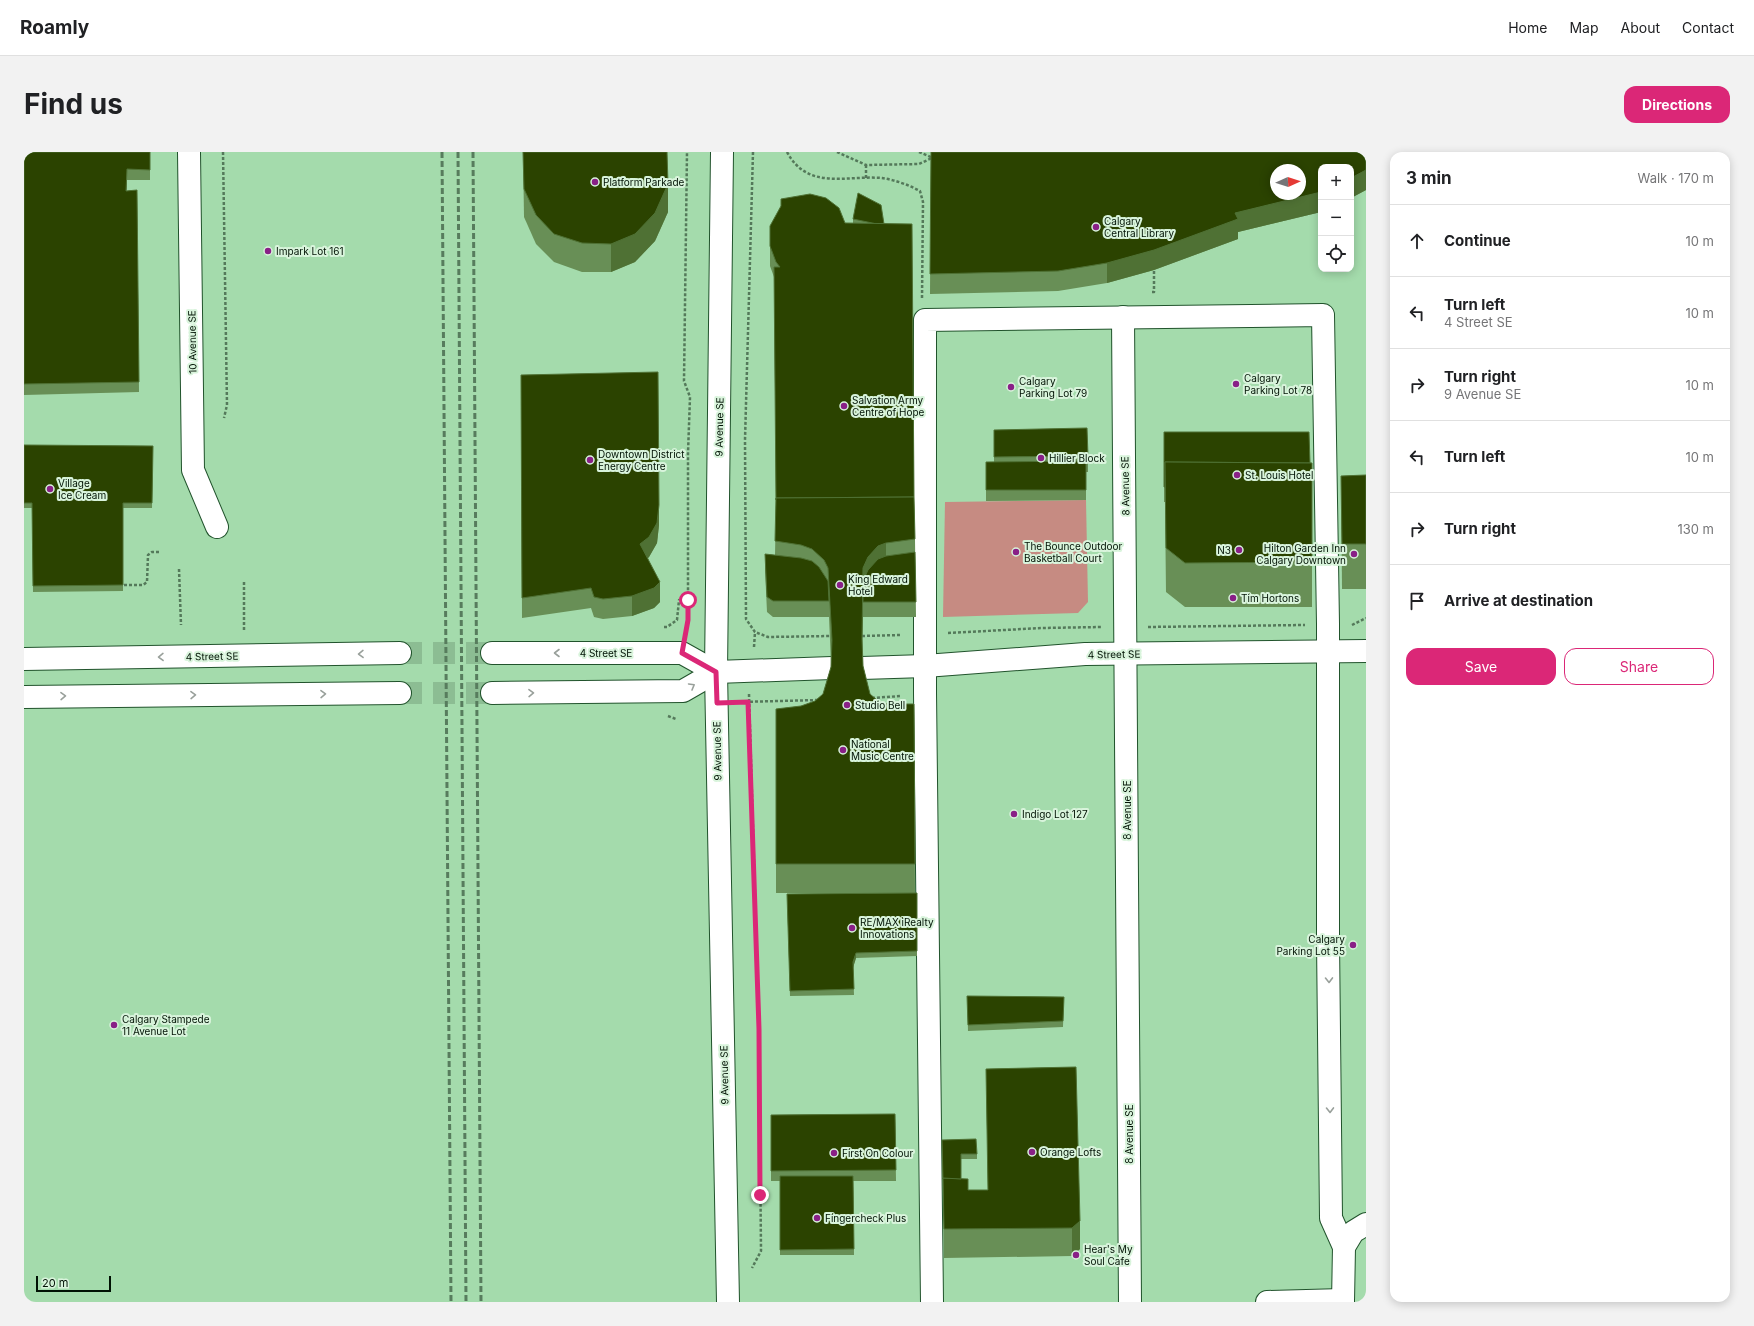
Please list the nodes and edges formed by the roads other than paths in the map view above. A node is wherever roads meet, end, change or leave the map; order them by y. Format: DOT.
graph roads {
  1 [pos="189,152"];
  2 [pos="722,152"];
  3 [pos="1123,317"];
  4 [pos="217,527"];
  5 [pos="1328,651"];
  6 [pos="1366,651"];
  7 [pos="400,653"];
  8 [pos="492,653"];
  9 [pos="1126,654"];
  10 [pos="24,659"];
  11 [pos="925,666"];
  12 [pos="832,668"];
  13 [pos="862,668"];
  14 [pos="716,672"];
  15 [pos="400,693"];
  16 [pos="492,693"];
  17 [pos="24,697"];
  18 [pos="1366,1224"];
  19 [pos="1344,1247"];
  20 [pos="1343,1301"];
  21 [pos="728,1302"];
  22 [pos="932,1302"];
  23 [pos="1130,1302"];
  24 [pos="1267,1302"];
  1 -- 4 [label="main road, 10 Avenue SE"];
  2 -- 14 [label="main road, 9 Avenue SE"];
  3 -- 5 [label="main road"];
  3 -- 9 [label="main road, 8 Avenue SE"];
  3 -- 11 [label="main road"];
  5 -- 6 [label="main road, 4 Street SE"];
  5 -- 9 [label="main road, 4 Street SE"];
  5 -- 19 [label="main road, one-way"];
  7 -- 10 [label="main road, 4 Street SE, one-way"];
  14 -- 8 [label="main road, 4 Street SE, one-way"];
  9 -- 11 [label="main road, 4 Street SE"];
  9 -- 23 [label="main road, 8 Avenue SE"];
  11 -- 13 [label="main road, 4 Street SE"];
  11 -- 22 [label="main road"];
  12 -- 14 [label="main road"];
  16 -- 14 [label="main road, one-way"];
  14 -- 21 [label="main road, 9 Avenue SE"];
  17 -- 15 [label="main road, one-way"];
  18 -- 19 [label="main road"];
  19 -- 20 [label="main road"];
  20 -- 24 [label="main road"];
}
